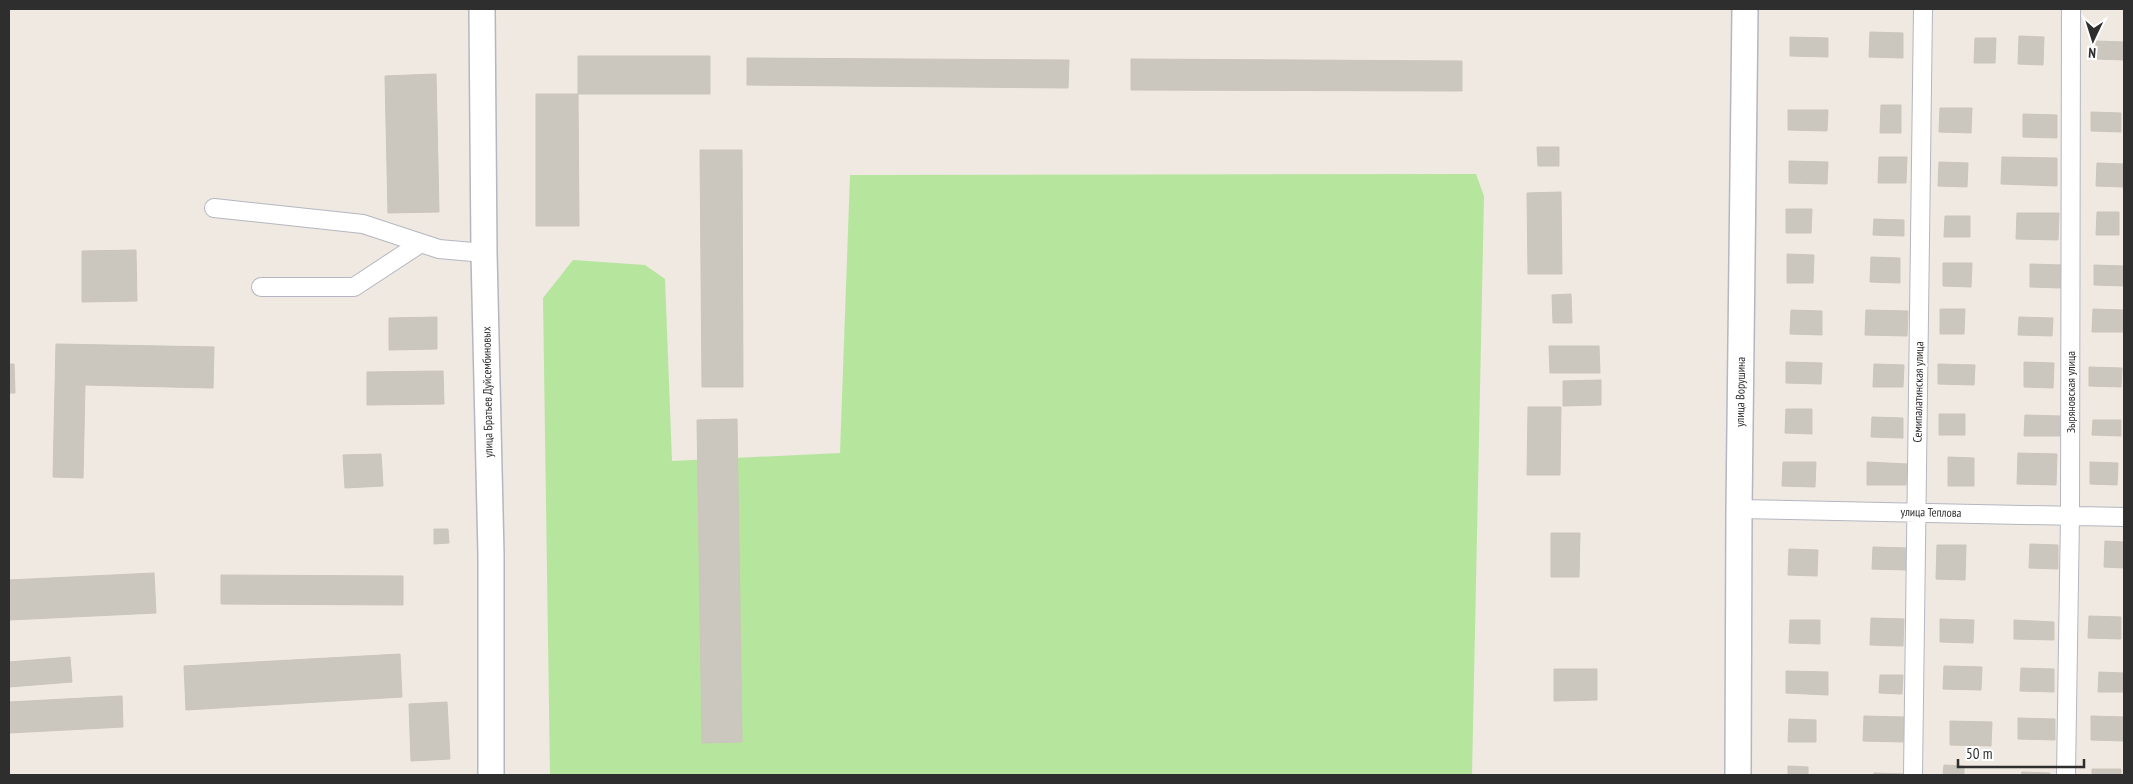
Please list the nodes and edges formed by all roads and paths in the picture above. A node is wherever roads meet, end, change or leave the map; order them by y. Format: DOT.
graph roads {
  1 [pos="482,9"];
  2 [pos="1745,9"];
  3 [pos="1922,9"];
  4 [pos="2071,9"];
  5 [pos="214,208"];
  6 [pos="421,243"];
  7 [pos="484,253"];
  8 [pos="261,287"];
  9 [pos="1739,509"];
  10 [pos="1916,512"];
  11 [pos="2070,515"];
  12 [pos="2124,518"];
  13 [pos="490,775"];
  14 [pos="1738,775"];
  15 [pos="1913,775"];
  16 [pos="2066,775"];
  1 -- 7 [label="street, улица Братьев Дуйсембиновых"];
  2 -- 9 [label="street, улица Ворушина"];
  3 -- 10 [label="street, Семипалатинская улица"];
  4 -- 11 [label="street, Зыряновская улица"];
  5 -- 6 [label="street"];
  6 -- 7 [label="street"];
  6 -- 8 [label="street"];
  7 -- 13 [label="street, улица Братьев Дуйсембиновых"];
  9 -- 10 [label="street, улица Теплова"];
  9 -- 14 [label="street, улица Ворушина"];
  10 -- 11 [label="street, улица Теплова"];
  10 -- 15 [label="street, Семипалатинская улица"];
  11 -- 12 [label="street, улица Теплова"];
  11 -- 16 [label="street, Зыряновская улица"];
}
